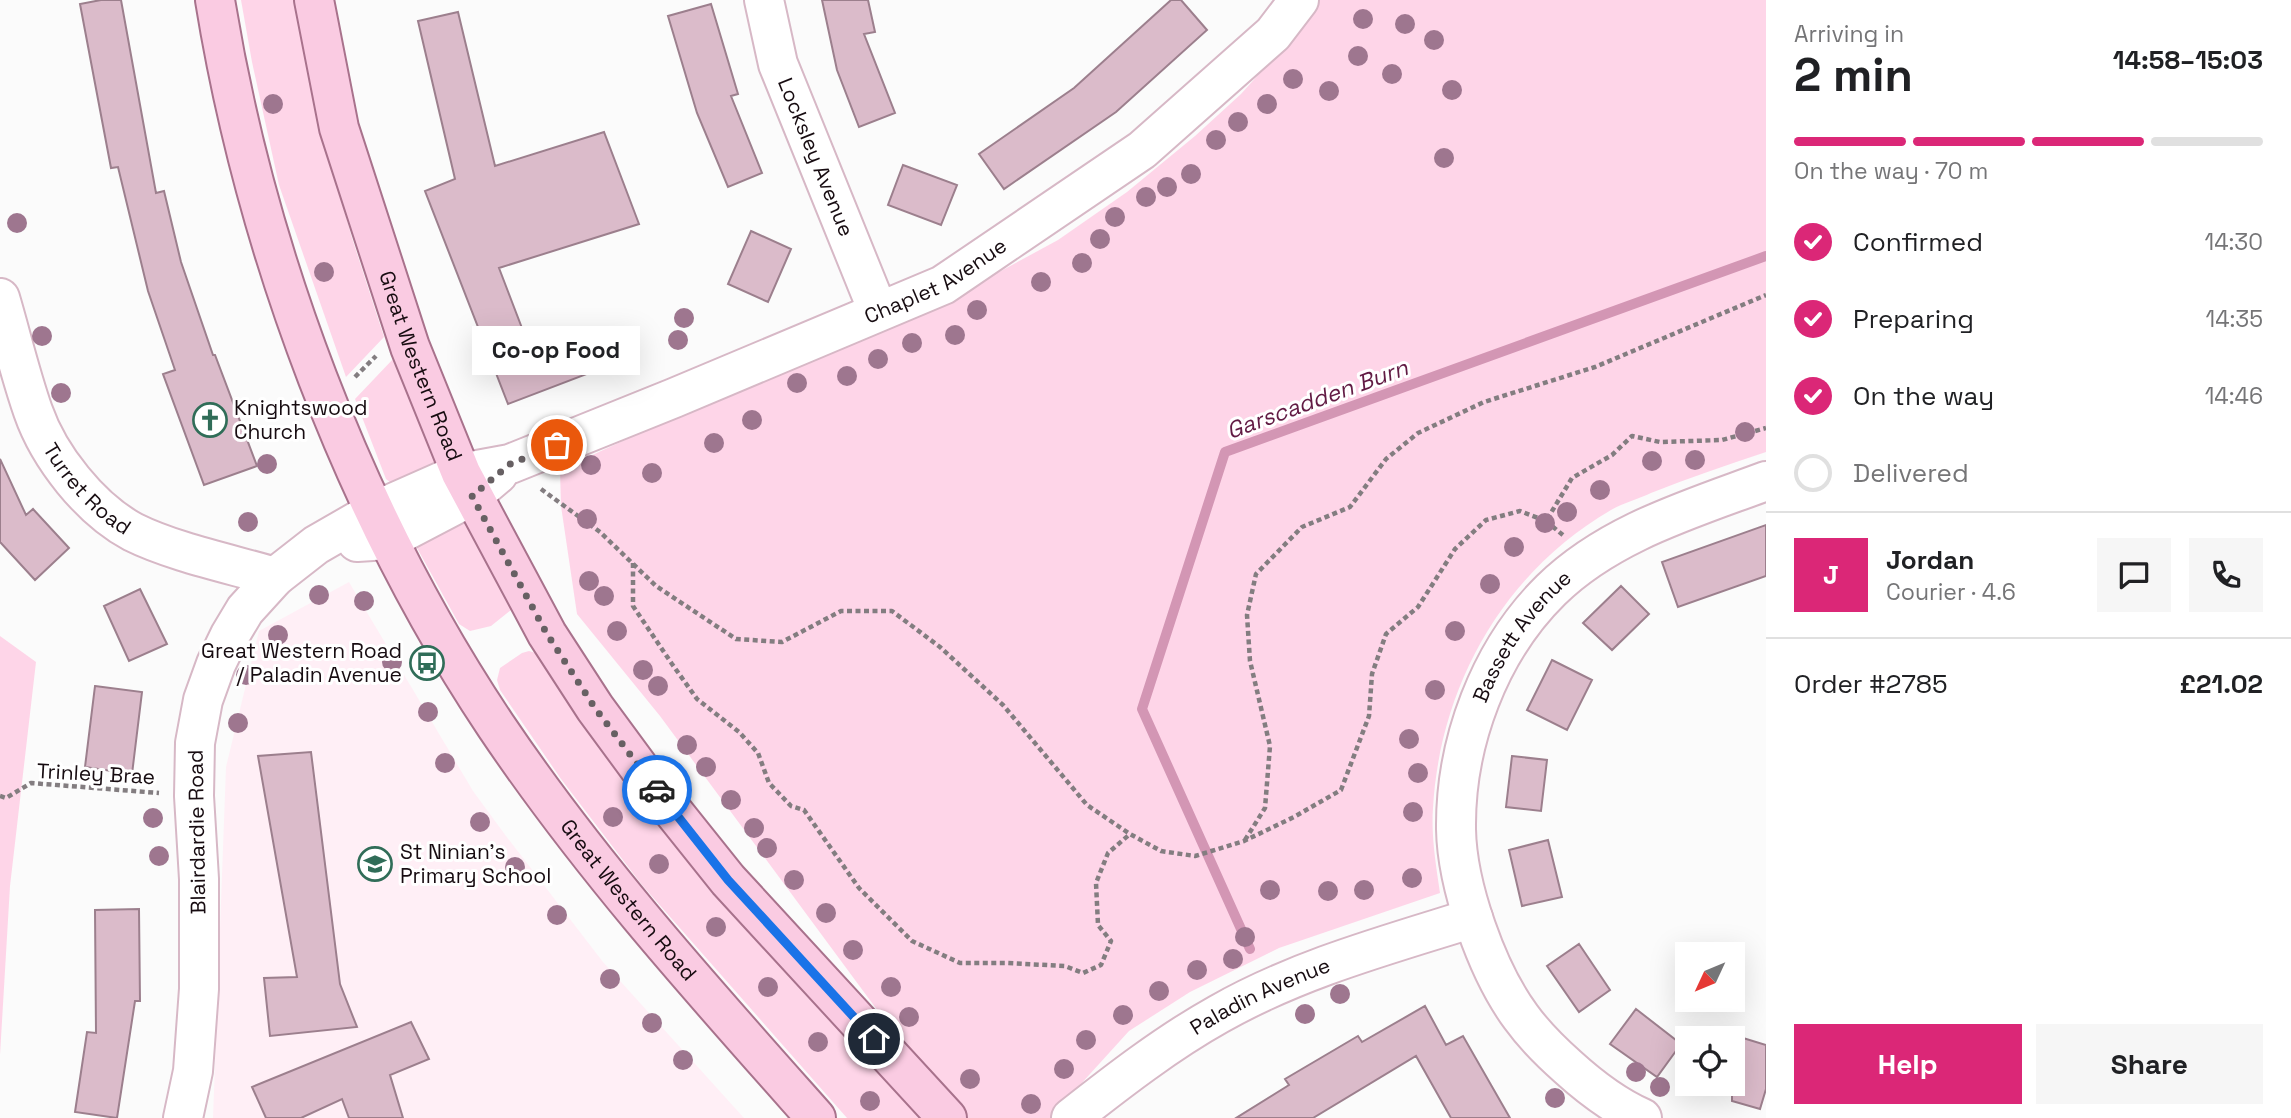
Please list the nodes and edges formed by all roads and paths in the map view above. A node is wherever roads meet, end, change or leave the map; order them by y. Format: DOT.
graph roads {
  1 [pos="215,0"];
  2 [pos="314,0"];
  3 [pos="764,0"];
  4 [pos="1299,0"];
  5 [pos="1766,295"];
  6 [pos="0,298"];
  7 [pos="878,311"];
  8 [pos="404,329"];
  9 [pos="329,403"];
  10 [pos="1766,428"];
  11 [pos="1766,481"];
  12 [pos="467,485"];
  13 [pos="561,506"];
  14 [pos="381,525"];
  15 [pos="633,562"];
  16 [pos="275,577"];
  17 [pos="0,796"];
  18 [pos="194,796"];
  19 [pos="6,798"];
  20 [pos="0,802"];
  21 [pos="1130,834"];
  22 [pos="1244,841"];
  23 [pos="1473,918"];
  24 [pos="183,1118"];
  25 [pos="816,1118"];
  26 [pos="947,1118"];
  27 [pos="1071,1118"];
  28 [pos="1642,1118"];
  1 -- 9 [label="main road, Great Western Road"];
  2 -- 8 [label="main road, Great Western Road"];
  3 -- 7 [label="street, Locksley Avenue"];
  4 -- 7 [label="street, Chaplet Avenue"];
  5 -- 22 [label="path"];
  6 -- 16 [label="street, Turret Road"];
  7 -- 12 [label="street, Chaplet Avenue"];
  8 -- 9 [label="path"];
  8 -- 12 [label="main road, Great Western Road"];
  9 -- 14 [label="main road, Great Western Road"];
  10 -- 22 [label="path"];
  11 -- 23 [label="street, Bassett Avenue"];
  12 -- 14 [label="street, Chaplet Avenue"];
  12 -- 26 [label="main road, Great Western Road"];
  13 -- 15 [label="path"];
  14 -- 16 [label="street, Blairdardie Road"];
  14 -- 25 [label="main road, Great Western Road"];
  15 -- 21 [label="path"];
  15 -- 21 [label="path"];
  16 -- 18 [label="street, Blairdardie Road"];
  17 -- 19 [label="path"];
  18 -- 19 [label="path, Trinley Brae"];
  18 -- 24 [label="street, Blairdardie Road"];
  19 -- 20 [label="path, Trinley Brae"];
  21 -- 22 [label="path"];
  23 -- 27 [label="street, Paladin Avenue"];
  23 -- 28 [label="street, Bassett Avenue"];
}
